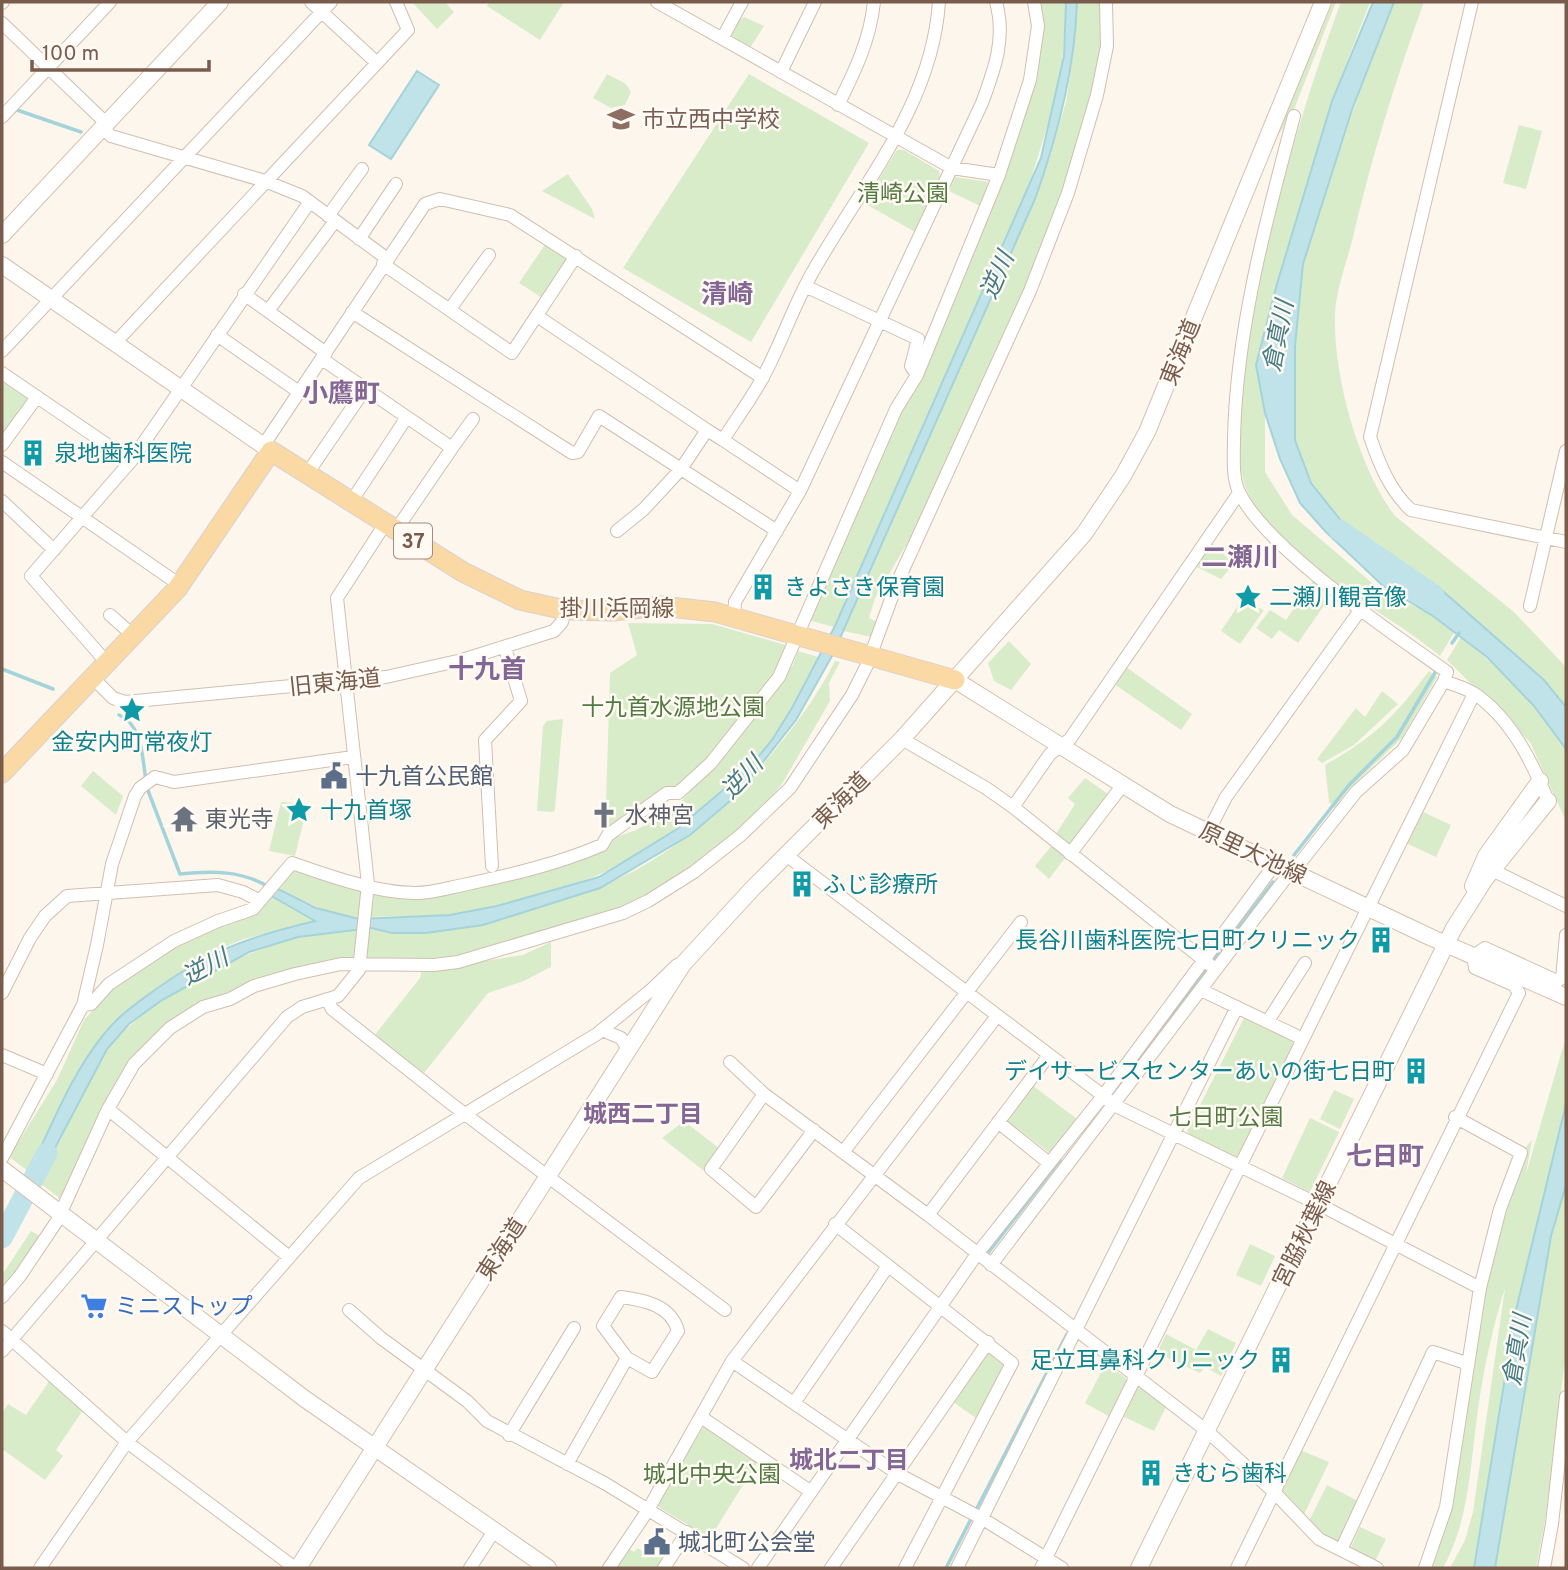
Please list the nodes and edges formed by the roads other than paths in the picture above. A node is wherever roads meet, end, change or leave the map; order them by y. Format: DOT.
graph roads {
  1 [pos="110,2"];
  2 [pos="220,2"];
  3 [pos="311,2"];
  4 [pos="331,2"];
  5 [pos="396,2"];
  6 [pos="657,2"];
  7 [pos="742,2"];
  8 [pos="815,2"];
  9 [pos="874,2"];
  10 [pos="939,2"];
  11 [pos="996,2"];
  12 [pos="1034,2"];
  13 [pos="1106,2"];
  14 [pos="1323,2"];
  15 [pos="1472,2"];
  16 [pos="321,12"];
  17 [pos="2,23"];
  18 [pos="723,37"];
  19 [pos="376,62"];
  20 [pos="49,66"];
  21 [pos="781,72"];
  22 [pos="838,105"];
  23 [pos="1294,116"];
  24 [pos="2,117"];
  25 [pos="104,125"];
  26 [pos="897,139"];
  27 [pos="182,158"];
  28 [pos="362,169"];
  29 [pos="951,169"];
  30 [pos="999,175"];
  31 [pos="265,181"];
  32 [pos="396,184"];
  33 [pos="309,203"];
  34 [pos="332,219"];
  35 [pos="2,235"];
  36 [pos="359,239"];
  37 [pos="489,255"];
  38 [pos="576,256"];
  39 [pos="385,261"];
  40 [pos="2,265"];
  41 [pos="805,285"];
  42 [pos="244,294"];
  43 [pos="51,299"];
  44 [pos="450,309"];
  45 [pos="268,312"];
  46 [pos="352,312"];
  47 [pos="537,316"];
  48 [pos="880,322"];
  49 [pos="217,335"];
  50 [pos="115,343"];
  51 [pos="2,351"];
  52 [pos="324,356"];
  53 [pos="2,373"];
  54 [pos="916,375"];
  55 [pos="763,378"];
  56 [pos="365,389"];
  57 [pos="182,390"];
  58 [pos="299,392"];
  59 [pos="37,397"];
  60 [pos="407,417"];
  61 [pos="473,419"];
  62 [pos="707,430"];
  63 [pos="723,440"];
  64 [pos="2,445"];
  65 [pos="452,448"];
  66 [pos="267,449"];
  67 [pos="1566,451"];
  68 [pos="131,461"];
  69 [pos="2,462"];
  70 [pos="681,469"];
  71 [pos="307,474"];
  72 [pos="800,491"];
  73 [pos="1239,493"];
  74 [pos="2,501"];
  75 [pos="351,502"];
  76 [pos="82,519"];
  77 [pos="390,527"];
  78 [pos="617,531"];
  79 [pos="777,531"];
  80 [pos="1546,537"];
  81 [pos="1566,542"];
  82 [pos="54,550"];
  83 [pos="180,585"];
  84 [pos="1530,606"];
  85 [pos="1361,609"];
  86 [pos="565,610"];
  87 [pos="110,615"];
  88 [pos="734,616"];
  89 [pos="800,635"];
  90 [pos="135,637"];
  91 [pos="505,648"];
  92 [pos="869,654"];
  93 [pos="108,664"];
  94 [pos="94,679"];
  95 [pos="955,680"];
  96 [pos="1444,681"];
  97 [pos="344,682"];
  98 [pos="1474,694"];
  99 [pos="902,739"];
  100 [pos="1060,746"];
  101 [pos="354,757"];
  102 [pos="2,774"];
  103 [pos="1540,781"];
  104 [pos="1122,786"];
  105 [pos="1548,801"];
  106 [pos="1013,807"];
  107 [pos="1208,832"];
  108 [pos="1070,854"];
  109 [pos="786,855"];
  110 [pos="1275,864"];
  111 [pos="492,866"];
  112 [pos="1291,871"];
  113 [pos="1494,871"];
  114 [pos="368,886"];
  115 [pos="104,894"];
  116 [pos="263,898"];
  117 [pos="1566,906"];
  118 [pos="1367,908"];
  119 [pos="1461,914"];
  120 [pos="1021,922"];
  121 [pos="707,934"];
  122 [pos="1566,935"];
  123 [pos="1446,944"];
  124 [pos="1473,956"];
  125 [pos="1205,961"];
  126 [pos="360,962"];
  127 [pos="1305,963"];
  128 [pos="1216,970"];
  129 [pos="1201,990"];
  130 [pos="966,991"];
  131 [pos="2,993"];
  132 [pos="1566,997"];
  133 [pos="327,999"];
  134 [pos="83,1004"];
  135 [pos="1237,1007"];
  136 [pos="997,1016"];
  137 [pos="1268,1021"];
  138 [pos="602,1030"];
  139 [pos="1301,1038"];
  140 [pos="628,1049"];
  141 [pos="2,1055"];
  142 [pos="1049,1055"];
  143 [pos="730,1062"];
  144 [pos="47,1074"];
  145 [pos="764,1094"];
  146 [pos="1108,1100"];
  147 [pos="108,1109"];
  148 [pos="466,1114"];
  149 [pos="1455,1117"];
  150 [pos="998,1122"];
  151 [pos="814,1130"];
  152 [pos="1175,1136"];
  153 [pos="844,1151"];
  154 [pos="167,1156"];
  155 [pos="2,1158"];
  156 [pos="1049,1163"];
  157 [pos="1240,1168"];
  158 [pos="2,1169"];
  159 [pos="875,1174"];
  160 [pos="547,1176"];
  161 [pos="1318,1204"];
  162 [pos="59,1212"];
  163 [pos="928,1214"];
  164 [pos="835,1224"];
  165 [pos="95,1240"];
  166 [pos="1394,1243"];
  167 [pos="977,1254"];
  168 [pos="289,1258"];
  169 [pos="991,1265"];
  170 [pos="888,1266"];
  171 [pos="1480,1288"];
  172 [pos="2,1297"];
  173 [pos="940,1306"];
  174 [pos="349,1310"];
  175 [pos="725,1310"];
  176 [pos="574,1328"];
  177 [pos="1076,1331"];
  178 [pos="6,1334"];
  179 [pos="221,1335"];
  180 [pos="988,1342"];
  181 [pos="2,1351"];
  182 [pos="626,1358"];
  183 [pos="732,1361"];
  184 [pos="1466,1363"];
  185 [pos="425,1368"];
  186 [pos="1135,1377"];
  187 [pos="1566,1397"];
  188 [pos="794,1403"];
  189 [pos="701,1417"];
  190 [pos="1207,1431"];
  191 [pos="509,1434"];
  192 [pos="1565,1439"];
  193 [pos="846,1440"];
  194 [pos="127,1442"];
  195 [pos="373,1447"];
  196 [pos="567,1464"];
  197 [pos="898,1474"];
  198 [pos="810,1491"];
  199 [pos="1274,1492"];
  200 [pos="942,1497"];
  201 [pos="648,1510"];
  202 [pos="977,1516"];
  203 [pos="494,1531"];
  204 [pos="687,1532"];
  205 [pos="1341,1550"];
  206 [pos="1043,1563"];
  207 [pos="1355,1564"];
  208 [pos="40,1568"];
  209 [pos="296,1568"];
  210 [pos="470,1568"];
  211 [pos="548,1568"];
  212 [pos="609,1568"];
  213 [pos="664,1568"];
  214 [pos="743,1568"];
  215 [pos="758,1568"];
  216 [pos="831,1568"];
  217 [pos="905,1568"];
  218 [pos="957,1568"];
  219 [pos="1062,1568"];
  220 [pos="1139,1568"];
  221 [pos="1237,1568"];
  222 [pos="1377,1568"];
  223 [pos="1425,1568"];
  224 [pos="1544,1568"];
  1 -- 20 [label="street"];
  2 -- 25 [label="main road"];
  3 -- 16 [label="street"];
  4 -- 16 [label="street"];
  5 -- 19 [label="street"];
  6 -- 18 [label="street"];
  7 -- 18 [label="street"];
  8 -- 21 [label="street"];
  9 -- 22 [label="street"];
  10 -- 26 [label="street"];
  11 -- 29 [label="street"];
  12 -- 30 [label="street"];
  13 -- 92 [label="street"];
  14 -- 95 [label="main road, 東海道"];
  15 -- 80 [label="street"];
  16 -- 19 [label="street"];
  16 -- 27 [label="street"];
  17 -- 20 [label="street"];
  18 -- 21 [label="street"];
  19 -- 31 [label="street"];
  20 -- 24 [label="street"];
  20 -- 25 [label="street"];
  21 -- 22 [label="street"];
  22 -- 26 [label="street"];
  23 -- 73 [label="street"];
  25 -- 27 [label="street"];
  25 -- 35 [label="main road"];
  26 -- 29 [label="street"];
  26 -- 41 [label="street"];
  27 -- 31 [label="street"];
  27 -- 43 [label="street"];
  28 -- 34 [label="street"];
  29 -- 30 [label="street"];
  29 -- 48 [label="street"];
  30 -- 54 [label="street"];
  31 -- 33 [label="street"];
  31 -- 50 [label="street"];
  32 -- 36 [label="street"];
  33 -- 34 [label="street"];
  33 -- 42 [label="street"];
  34 -- 36 [label="street"];
  34 -- 45 [label="street"];
  36 -- 39 [label="street"];
  37 -- 44 [label="street"];
  38 -- 39 [label="street"];
  38 -- 47 [label="street"];
  38 -- 55 [label="street"];
  39 -- 44 [label="street"];
  39 -- 46 [label="street"];
  40 -- 43 [label="main road"];
  41 -- 48 [label="street"];
  41 -- 55 [label="street"];
  42 -- 45 [label="street"];
  42 -- 49 [label="street"];
  43 -- 50 [label="main road"];
  43 -- 51 [label="street"];
  44 -- 47 [label="street"];
  45 -- 52 [label="street"];
  46 -- 52 [label="street"];
  46 -- 70 [label="street"];
  47 -- 62 [label="street"];
  48 -- 54 [label="street"];
  48 -- 72 [label="street"];
  49 -- 57 [label="street"];
  49 -- 58 [label="street"];
  50 -- 57 [label="main road"];
  52 -- 56 [label="street"];
  52 -- 58 [label="street"];
  53 -- 59 [label="street"];
  54 -- 89 [label="street"];
  55 -- 63 [label="street"];
  56 -- 60 [label="street"];
  56 -- 71 [label="street"];
  57 -- 66 [label="main road"];
  57 -- 68 [label="street"];
  58 -- 66 [label="street"];
  59 -- 64 [label="street"];
  59 -- 68 [label="street"];
  60 -- 65 [label="street"];
  60 -- 75 [label="street"];
  61 -- 65 [label="street"];
  62 -- 63 [label="street"];
  62 -- 70 [label="street"];
  63 -- 72 [label="street"];
  65 -- 77 [label="street"];
  66 -- 71 [label="main road, 掛川浜岡線 / 37"];
  66 -- 83 [label="main road"];
  67 -- 80 [label="street"];
  68 -- 76 [label="street"];
  69 -- 76 [label="street"];
  70 -- 78 [label="street"];
  70 -- 79 [label="street"];
  71 -- 75 [label="main road, 掛川浜岡線 / 37"];
  72 -- 79 [label="street"];
  73 -- 85 [label="street"];
  73 -- 100 [label="street"];
  74 -- 82 [label="street"];
  75 -- 77 [label="main road, 掛川浜岡線 / 37"];
  76 -- 82 [label="street"];
  76 -- 83 [label="street"];
  77 -- 86 [label="main road, 掛川浜岡線 / 37"];
  77 -- 97 [label="street"];
  79 -- 88 [label="street"];
  80 -- 81 [label="street"];
  80 -- 84 [label="street"];
  82 -- 93 [label="street"];
  83 -- 90 [label="main road"];
  85 -- 96 [label="street"];
  85 -- 107 [label="street"];
  86 -- 88 [label="main road, 掛川浜岡線 / 37"];
  86 -- 91 [label="street, 旧東海道"];
  87 -- 90 [label="street"];
  88 -- 89 [label="main road, 掛川浜岡線 / 37"];
  89 -- 92 [label="main road, 掛川浜岡線 / 37"];
  89 -- 114 [label="street"];
  90 -- 93 [label="main road"];
  91 -- 97 [label="street, 旧東海道"];
  91 -- 111 [label="street"];
  92 -- 95 [label="main road, 掛川浜岡線 / 37"];
  92 -- 126 [label="street"];
  93 -- 94 [label="main road"];
  94 -- 97 [label="street, 旧東海道"];
  94 -- 102 [label="main road"];
  95 -- 99 [label="main road, 東海道"];
  95 -- 100 [label="main road, 原里大池線"];
  96 -- 98 [label="street"];
  96 -- 112 [label="street"];
  97 -- 101 [label="street"];
  98 -- 103 [label="street"];
  98 -- 118 [label="street"];
  99 -- 106 [label="street"];
  99 -- 109 [label="main road, 東海道"];
  100 -- 104 [label="main road, 原里大池線"];
  100 -- 106 [label="street"];
  101 -- 114 [label="street"];
  101 -- 115 [label="street"];
  103 -- 105 [label="street"];
  103 -- 119 [label="main road"];
  104 -- 107 [label="main road, 原里大池線"];
  104 -- 108 [label="street"];
  105 -- 113 [label="main road, 宮脇秋葉線"];
  106 -- 108 [label="street"];
  107 -- 110 [label="main road, 原里大池線"];
  108 -- 125 [label="street"];
  109 -- 121 [label="main road, 東海道"];
  109 -- 130 [label="street"];
  110 -- 112 [label="main road, 原里大池線"];
  110 -- 125 [label="street"];
  112 -- 118 [label="main road, 原里大池線"];
  112 -- 128 [label="street"];
  113 -- 117 [label="street"];
  113 -- 119 [label="main road, 宮脇秋葉線"];
  114 -- 116 [label="street"];
  114 -- 126 [label="street"];
  115 -- 116 [label="street"];
  115 -- 131 [label="street"];
  115 -- 134 [label="street"];
  116 -- 134 [label="street"];
  118 -- 123 [label="main road, 原里大池線"];
  118 -- 139 [label="street"];
  119 -- 123 [label="main road, 宮脇秋葉線"];
  120 -- 130 [label="street"];
  121 -- 138 [label="street"];
  121 -- 140 [label="main road, 東海道"];
  122 -- 124 [label="street"];
  123 -- 124 [label="main road, 原里大池線"];
  123 -- 161 [label="main road, 宮脇秋葉線"];
  124 -- 132 [label="main road, 原里大池線"];
  124 -- 149 [label="street"];
  125 -- 128 [label="street"];
  125 -- 146 [label="street"];
  126 -- 133 [label="street"];
  126 -- 147 [label="street"];
  127 -- 137 [label="street"];
  128 -- 129 [label="street"];
  129 -- 135 [label="street"];
  129 -- 146 [label="street"];
  130 -- 136 [label="street"];
  130 -- 153 [label="street"];
  133 -- 148 [label="street"];
  133 -- 154 [label="street"];
  134 -- 144 [label="street"];
  135 -- 137 [label="street"];
  135 -- 152 [label="street"];
  136 -- 142 [label="street"];
  136 -- 159 [label="street"];
  137 -- 139 [label="street"];
  138 -- 140 [label="street"];
  138 -- 148 [label="street"];
  139 -- 157 [label="street"];
  140 -- 160 [label="main road, 東海道"];
  141 -- 144 [label="street"];
  142 -- 146 [label="street"];
  142 -- 150 [label="street"];
  143 -- 145 [label="street"];
  144 -- 155 [label="street"];
  145 -- 151 [label="street"];
  145 -- 151 [label="street"];
  146 -- 152 [label="street"];
  146 -- 156 [label="street"];
  146 -- 169 [label="street"];
  147 -- 154 [label="street"];
  147 -- 162 [label="street"];
  148 -- 160 [label="street"];
  148 -- 168 [label="street"];
  149 -- 166 [label="street"];
  149 -- 171 [label="street"];
  150 -- 156 [label="street"];
  150 -- 163 [label="street"];
  151 -- 153 [label="street"];
  152 -- 157 [label="street"];
  152 -- 177 [label="street"];
  153 -- 159 [label="street"];
  154 -- 165 [label="street"];
  154 -- 168 [label="street"];
  156 -- 167 [label="street"];
  157 -- 161 [label="street"];
  157 -- 186 [label="street"];
  158 -- 162 [label="main road"];
  159 -- 163 [label="street"];
  159 -- 164 [label="street"];
  160 -- 175 [label="street"];
  160 -- 185 [label="main road, 東海道"];
  161 -- 166 [label="street"];
  161 -- 190 [label="main road, 宮脇秋葉線"];
  162 -- 165 [label="main road"];
  162 -- 172 [label="street"];
  163 -- 167 [label="street"];
  164 -- 170 [label="street"];
  164 -- 183 [label="street"];
  165 -- 178 [label="street"];
  165 -- 179 [label="main road"];
  166 -- 171 [label="street"];
  166 -- 199 [label="street"];
  167 -- 169 [label="street"];
  167 -- 173 [label="street"];
  168 -- 179 [label="street"];
  169 -- 177 [label="street"];
  170 -- 173 [label="street"];
  170 -- 188 [label="street"];
  171 -- 184 [label="street"];
  173 -- 180 [label="street"];
  173 -- 193 [label="street"];
  174 -- 185 [label="street"];
  176 -- 191 [label="street"];
  177 -- 186 [label="street"];
  177 -- 202 [label="street"];
  178 -- 181 [label="street"];
  178 -- 194 [label="street"];
  179 -- 194 [label="street"];
  179 -- 195 [label="main road"];
  180 -- 197 [label="street"];
  180 -- 200 [label="street"];
  182 -- 182 [label="street"];
  182 -- 196 [label="street"];
  183 -- 188 [label="street"];
  183 -- 189 [label="street"];
  184 -- 205 [label="street"];
  184 -- 223 [label="street"];
  185 -- 191 [label="street"];
  185 -- 195 [label="main road, 東海道"];
  186 -- 190 [label="street"];
  186 -- 206 [label="street"];
  187 -- 192 [label="street"];
  188 -- 193 [label="street"];
  189 -- 198 [label="street"];
  189 -- 201 [label="street"];
  190 -- 199 [label="street"];
  190 -- 220 [label="main road, 宮脇秋葉線"];
  191 -- 196 [label="street"];
  192 -- 224 [label="street"];
  193 -- 197 [label="street"];
  193 -- 198 [label="street"];
  194 -- 208 [label="street"];
  194 -- 209 [label="street"];
  195 -- 203 [label="main road"];
  195 -- 209 [label="main road, 東海道"];
  196 -- 201 [label="street"];
  197 -- 200 [label="street"];
  197 -- 216 [label="street"];
  198 -- 215 [label="street"];
  199 -- 205 [label="street"];
  199 -- 221 [label="street"];
  200 -- 202 [label="street"];
  200 -- 217 [label="street"];
  201 -- 204 [label="street"];
  201 -- 212 [label="street"];
  202 -- 206 [label="street"];
  202 -- 218 [label="street"];
  203 -- 210 [label="street"];
  203 -- 211 [label="main road"];
  204 -- 213 [label="street"];
  204 -- 214 [label="street"];
  205 -- 207 [label="street"];
  206 -- 219 [label="street"];
  207 -- 222 [label="street"];
}
